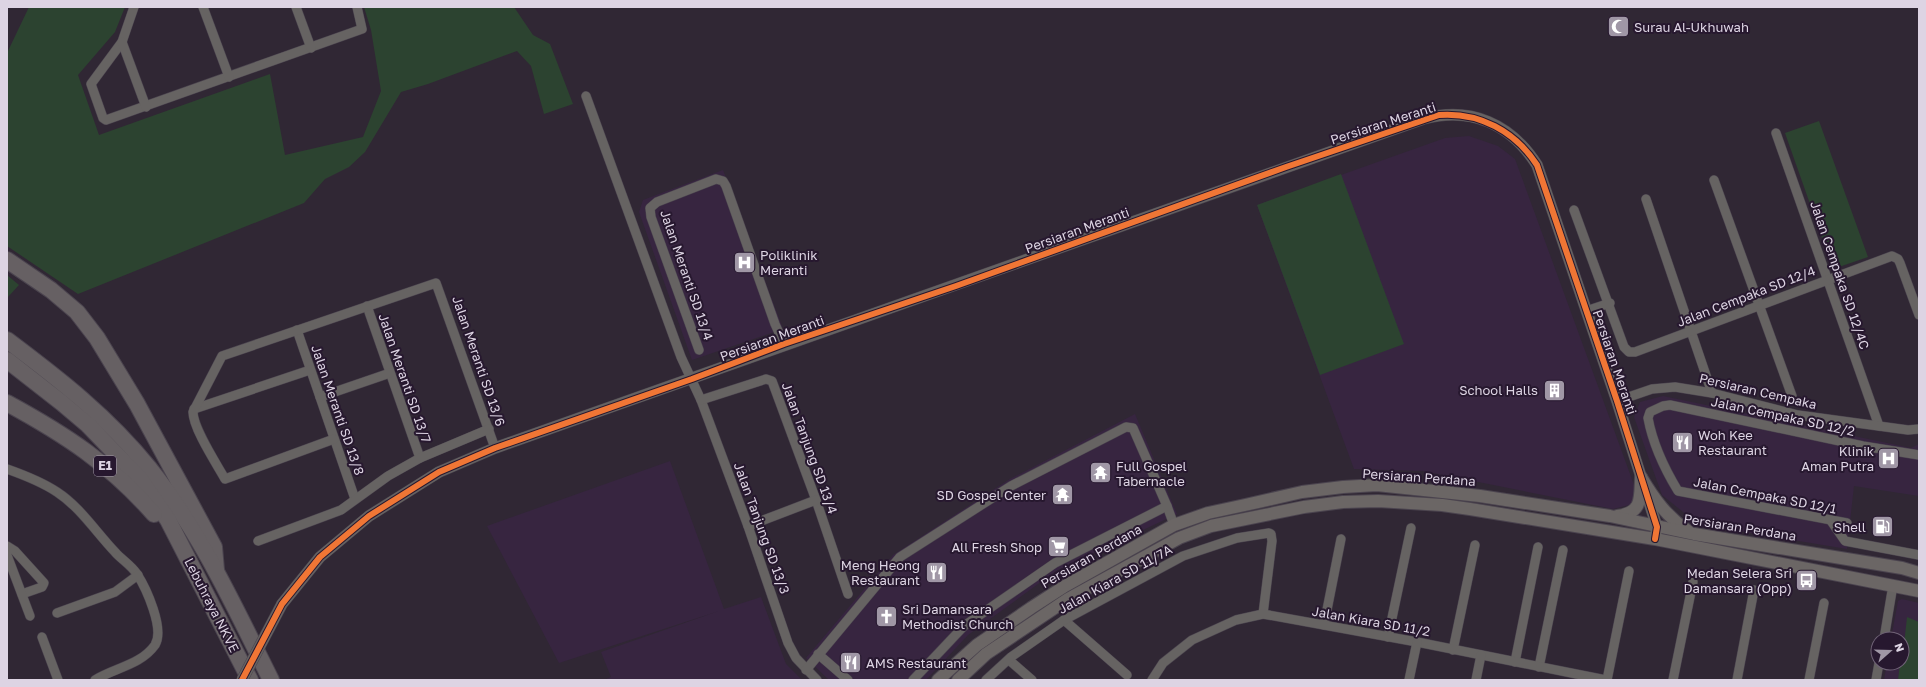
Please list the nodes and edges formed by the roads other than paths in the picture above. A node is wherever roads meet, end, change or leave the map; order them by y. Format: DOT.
graph roads {
  1 [pos="134,7"];
  2 [pos="203,7"];
  3 [pos="296,7"];
  4 [pos="357,7"];
  5 [pos="122,42"];
  6 [pos="311,48"];
  7 [pos="230,77"];
  8 [pos="586,96"];
  9 [pos="146,107"];
  10 [pos="1776,133"];
  11 [pos="1714,180"];
  12 [pos="1646,199"];
  13 [pos="1574,210"];
  14 [pos="7,260"];
  15 [pos="1828,279"];
  16 [pos="1610,304"];
  17 [pos="366,306"];
  18 [pos="1759,306"];
  19 [pos="1586,311"];
  20 [pos="1919,315"];
  21 [pos="297,330"];
  22 [pos="1692,331"];
  23 [pos="7,340"];
  24 [pos="784,344"];
  25 [pos="699,350"];
  26 [pos="7,360"];
  27 [pos="310,370"];
  28 [pos="390,373"];
  29 [pos="692,379"];
  30 [pos="1712,393"];
  31 [pos="1792,396"];
  32 [pos="320,397"];
  33 [pos="701,400"];
  34 [pos="1617,400"];
  35 [pos="7,403"];
  36 [pos="194,409"];
  37 [pos="1798,415"];
  38 [pos="1879,426"];
  39 [pos="489,429"];
  40 [pos="1919,429"];
  41 [pos="1797,432"];
  42 [pos="334,439"];
  43 [pos="495,448"];
  44 [pos="1919,455"];
  45 [pos="420,458"];
  46 [pos="7,469"];
  47 [pos="1641,477"];
  48 [pos="1678,491"];
  49 [pos="355,499"];
  50 [pos="816,500"];
  51 [pos="1167,506"];
  52 [pos="1610,516"];
  53 [pos="1831,521"];
  54 [pos="1847,523"];
  55 [pos="1174,525"];
  56 [pos="748,526"];
  57 [pos="1657,527"];
  58 [pos="1410,528"];
  59 [pos="1694,534"];
  60 [pos="1341,539"];
  61 [pos="1655,539"];
  62 [pos="258,540"];
  63 [pos="1475,545"];
  64 [pos="7,546"];
  65 [pos="1538,547"];
  66 [pos="1563,550"];
  67 [pos="184,551"];
  68 [pos="7,555"];
  69 [pos="1919,555"];
  70 [pos="1629,572"];
  71 [pos="216,573"];
  72 [pos="1919,573"];
  73 [pos="138,575"];
  74 [pos="1693,582"];
  75 [pos="1893,585"];
  76 [pos="1754,590"];
  77 [pos="1919,591"];
  78 [pos="22,594"];
  79 [pos="848,594"];
  80 [pos="1824,603"];
  81 [pos="58,613"];
  82 [pos="1263,614"];
  83 [pos="30,616"];
  84 [pos="1064,620"];
  85 [pos="1324,625"];
  86 [pos="1885,631"];
  87 [pos="42,637"];
  88 [pos="1388,637"];
  89 [pos="1417,642"];
  90 [pos="1453,650"];
  91 [pos="818,654"];
  92 [pos="1481,655"];
  93 [pos="1009,660"];
  94 [pos="1515,662"];
  95 [pos="953,664"];
  96 [pos="1539,667"];
  97 [pos="806,670"];
  98 [pos="1127,675"];
  99 [pos="961,678"];
  100 [pos="58,680"];
  101 [pos="96,680"];
  102 [pos="242,680"];
  103 [pos="250,680"];
  104 [pos="271,680"];
  105 [pos="817,680"];
  106 [pos="848,680"];
  107 [pos="913,680"];
  108 [pos="938,680"];
  109 [pos="942,680"];
  110 [pos="986,680"];
  111 [pos="1032,680"];
  112 [pos="1152,680"];
  113 [pos="1409,680"];
  114 [pos="1476,680"];
  115 [pos="1607,680"];
  116 [pos="1673,680"];
  117 [pos="1737,680"];
  118 [pos="1809,680"];
  1 -- 5 [label="street"];
  2 -- 7 [label="street"];
  3 -- 6 [label="street"];
  4 -- 6 [label="street"];
  5 -- 9 [label="street"];
  5 -- 9 [label="street"];
  6 -- 7 [label="street"];
  7 -- 9 [label="street"];
  8 -- 29 [label="street, Jalan Tanjung SD 13/3"];
  10 -- 15 [label="street, Jalan Cempaka SD 12/4C"];
  11 -- 18 [label="street"];
  12 -- 22 [label="street"];
  13 -- 16 [label="street"];
  14 -- 71 [label="highway"];
  15 -- 18 [label="street, Jalan Cempaka SD 12/4"];
  15 -- 20 [label="street, Jalan Cempaka SD 12/4"];
  15 -- 38 [label="street, Jalan Cempaka SD 12/4C"];
  16 -- 19 [label="street"];
  16 -- 22 [label="street, Jalan Cempaka SD 12/4"];
  17 -- 21 [label="street"];
  17 -- 28 [label="street, Jalan Meranti SD 13/7"];
  17 -- 39 [label="street, Jalan Meranti SD 13/6"];
  18 -- 22 [label="street, Jalan Cempaka SD 12/4"];
  18 -- 31 [label="street"];
  19 -- 24 [label="street, Persiaran Meranti"];
  19 -- 34 [label="street, Persiaran Meranti"];
  21 -- 27 [label="street, Jalan Meranti SD 13/8"];
  21 -- 36 [label="street"];
  22 -- 30 [label="street"];
  23 -- 71 [label="highway, Lebuhraya NKVE"];
  24 -- 25 [label="street, Jalan Meranti SD 13/4"];
  24 -- 29 [label="street, Persiaran Meranti"];
  26 -- 67 [label="highway"];
  27 -- 32 [label="street, Jalan Meranti SD 13/8"];
  27 -- 36 [label="street"];
  28 -- 32 [label="street"];
  28 -- 45 [label="street, Jalan Meranti SD 13/7"];
  29 -- 33 [label="street, Jalan Tanjung SD 13/3"];
  29 -- 43 [label="street, Persiaran Meranti"];
  30 -- 34 [label="street, Persiaran Cempaka"];
  30 -- 37 [label="street, Persiaran Cempaka"];
  32 -- 42 [label="street, Jalan Meranti SD 13/8"];
  33 -- 50 [label="street, Jalan Tanjung SD 13/4"];
  33 -- 56 [label="street, Jalan Tanjung SD 13/3"];
  34 -- 47 [label="street, Persiaran Meranti"];
  35 -- 67 [label="highway, E1"];
  36 -- 42 [label="street"];
  37 -- 38 [label="street, Persiaran Cempaka"];
  37 -- 41 [label="street"];
  38 -- 40 [label="street, Persiaran Cempaka"];
  39 -- 43 [label="street, Jalan Meranti SD 13/6"];
  39 -- 45 [label="street"];
  41 -- 44 [label="street, Jalan Cempaka SD 12/2"];
  41 -- 48 [label="street, Jalan Cempaka SD 12/2"];
  42 -- 49 [label="street, Jalan Meranti SD 13/8"];
  43 -- 102 [label="street, Persiaran Meranti, bridge"];
  45 -- 49 [label="street"];
  46 -- 73 [label="street"];
  47 -- 52 [label="main road"];
  47 -- 57 [label="street, Persiaran Meranti"];
  47 -- 59 [label="main road"];
  48 -- 53 [label="street, Jalan Cempaka SD 12/1"];
  49 -- 62 [label="street"];
  50 -- 56 [label="street"];
  50 -- 79 [label="street, Jalan Tanjung SD 13/4"];
  51 -- 55 [label="street"];
  51 -- 91 [label="street"];
  51 -- 107 [label="street"];
  52 -- 55 [label="main road, Persiaran Perdana"];
  52 -- 57 [label="main road, Persiaran Perdana"];
  53 -- 54 [label="street, Jalan Cempaka SD 12/1"];
  53 -- 69 [label="street"];
  55 -- 95 [label="main road, Persiaran Perdana"];
  56 -- 97 [label="street, Jalan Tanjung SD 13/3"];
  57 -- 59 [label="main road, Persiaran Perdana"];
  57 -- 61 [label="street, Persiaran Meranti"];
  58 -- 88 [label="street"];
  59 -- 72 [label="main road, Persiaran Perdana"];
  60 -- 85 [label="street"];
  61 -- 75 [label="main road, Persiaran Perdana"];
  61 -- 99 [label="main road, Persiaran Perdana"];
  63 -- 90 [label="street"];
  64 -- 78 [label="street"];
  65 -- 94 [label="street"];
  66 -- 96 [label="street"];
  67 -- 103 [label="highway, Lebuhraya NKVE / E1"];
  68 -- 78 [label="street"];
  70 -- 115 [label="street"];
  71 -- 104 [label="highway, Lebuhraya NKVE"];
  73 -- 81 [label="street"];
  73 -- 101 [label="street"];
  74 -- 116 [label="street"];
  75 -- 77 [label="main road, Persiaran Perdana"];
  75 -- 86 [label="street"];
  76 -- 117 [label="street"];
  78 -- 83 [label="street"];
  80 -- 118 [label="street"];
  82 -- 84 [label="street, Jalan Kiara SD 11/7A"];
  82 -- 85 [label="street, Jalan Kiara SD 11/2"];
  82 -- 112 [label="street, Jalan Kiara SD 11/2"];
  84 -- 93 [label="street, Jalan Kiara SD 11/7A"];
  84 -- 98 [label="street"];
  85 -- 88 [label="street, Jalan Kiara SD 11/2"];
  87 -- 100 [label="street"];
  88 -- 89 [label="street, Jalan Kiara SD 11/2"];
  89 -- 90 [label="street, Jalan Kiara SD 11/2"];
  89 -- 113 [label="street"];
  90 -- 92 [label="street, Jalan Kiara SD 11/2"];
  91 -- 97 [label="street"];
  91 -- 106 [label="street"];
  92 -- 94 [label="street, Jalan Kiara SD 11/2"];
  92 -- 114 [label="street"];
  93 -- 110 [label="street, Jalan Kiara SD 11/7A"];
  93 -- 111 [label="street"];
  94 -- 96 [label="street, Jalan Kiara SD 11/2"];
  95 -- 108 [label="main road, Persiaran Perdana"];
  95 -- 109 [label="main road"];
  96 -- 115 [label="street, Jalan Kiara SD 11/2"];
  97 -- 105 [label="street, Jalan Tanjung SD 13/3"];
}
